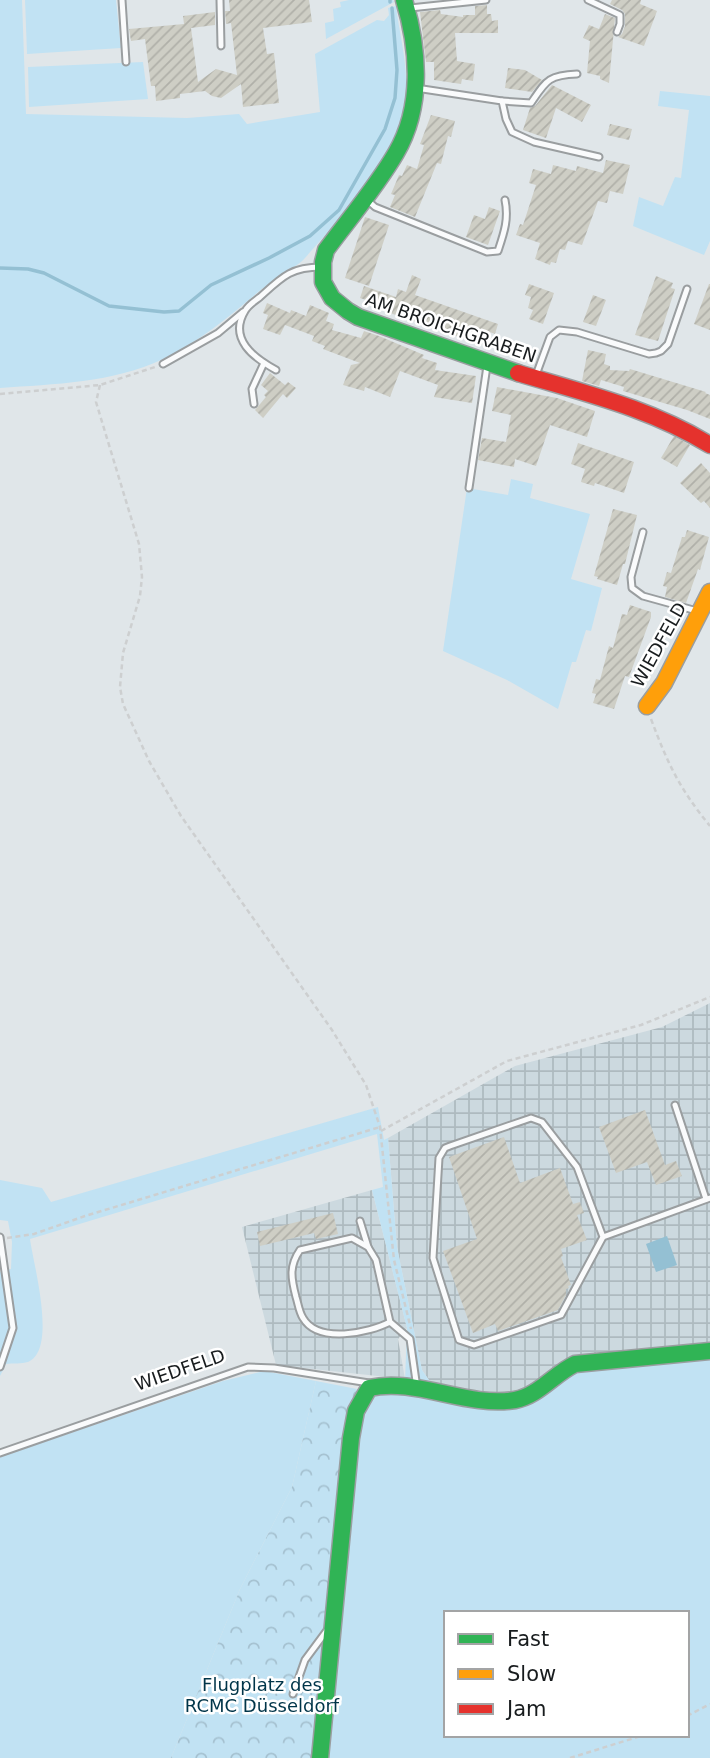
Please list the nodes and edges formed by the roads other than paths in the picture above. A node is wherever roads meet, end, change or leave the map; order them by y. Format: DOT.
graph roads {
  1 [pos="122,0"];
  2 [pos="220,0"];
  3 [pos="486,0"];
  4 [pos="588,0"];
  5 [pos="406,4"];
  6 [pos="617,32"];
  7 [pos="221,46"];
  8 [pos="126,62"];
  9 [pos="577,74"];
  10 [pos="416,88"];
  11 [pos="502,101"];
  12 [pos="598,157"];
  13 [pos="365,198"];
  14 [pos="505,200"];
  15 [pos="321,267"];
  16 [pos="687,289"];
  17 [pos="245,310"];
  18 [pos="264,363"];
  19 [pos="487,363"];
  20 [pos="163,364"];
  21 [pos="276,370"];
  22 [pos="535,378"];
  23 [pos="254,404"];
  24 [pos="710,445"];
  25 [pos="469,488"];
  26 [pos="643,532"];
  27 [pos="710,592"];
  28 [pos="700,612"];
  29 [pos="647,706"];
  30 [pos="675,1105"];
  31 [pos="708,1198"];
  32 [pos="360,1221"];
  33 [pos="603,1237"];
  34 [pos="0,1238"];
  35 [pos="368,1247"];
  36 [pos="390,1322"];
  37 [pos="710,1351"];
  38 [pos="0,1367"];
  39 [pos="379,1385"];
  40 [pos="417,1389"];
  41 [pos="0,1453"];
  42 [pos="332,1624"];
  43 [pos="293,1694"];
  44 [pos="320,1758"];
  1 -- 8 [label="lane"];
  2 -- 7 [label="lane"];
  3 -- 5 [label="lane"];
  4 -- 6 [label="lane"];
  5 -- 10 [label="street"];
  9 -- 11 [label="lane"];
  10 -- 11 [label="lane"];
  10 -- 13 [label="street"];
  11 -- 12 [label="lane"];
  13 -- 14 [label="lane"];
  13 -- 15 [label="street"];
  15 -- 17 [label="lane"];
  15 -- 19 [label="street, AM BROICHGRABEN"];
  16 -- 22 [label="lane"];
  17 -- 18 [label="lane"];
  17 -- 20 [label="lane"];
  18 -- 21 [label="lane"];
  18 -- 23 [label="lane"];
  19 -- 22 [label="street, AM BROICHGRABEN"];
  19 -- 25 [label="lane"];
  22 -- 24 [label="street, AM BROICHGRABEN"];
  26 -- 28 [label="lane"];
  27 -- 28 [label="street, WIEDFELD"];
  28 -- 29 [label="street, WIEDFELD"];
  30 -- 31 [label="lane"];
  31 -- 33 [label="lane"];
  32 -- 35 [label="lane"];
  33 -- 33 [label="lane"];
  34 -- 38 [label="lane"];
  35 -- 36 [label="lane"];
  35 -- 36 [label="lane"];
  36 -- 40 [label="lane"];
  37 -- 40 [label="street, WIEDFELD"];
  39 -- 40 [label="street, WIEDFELD"];
  39 -- 41 [label="lane, WIEDFELD"];
  39 -- 42 [label="street"];
  42 -- 43 [label="lane"];
  42 -- 44 [label="street"];
}
